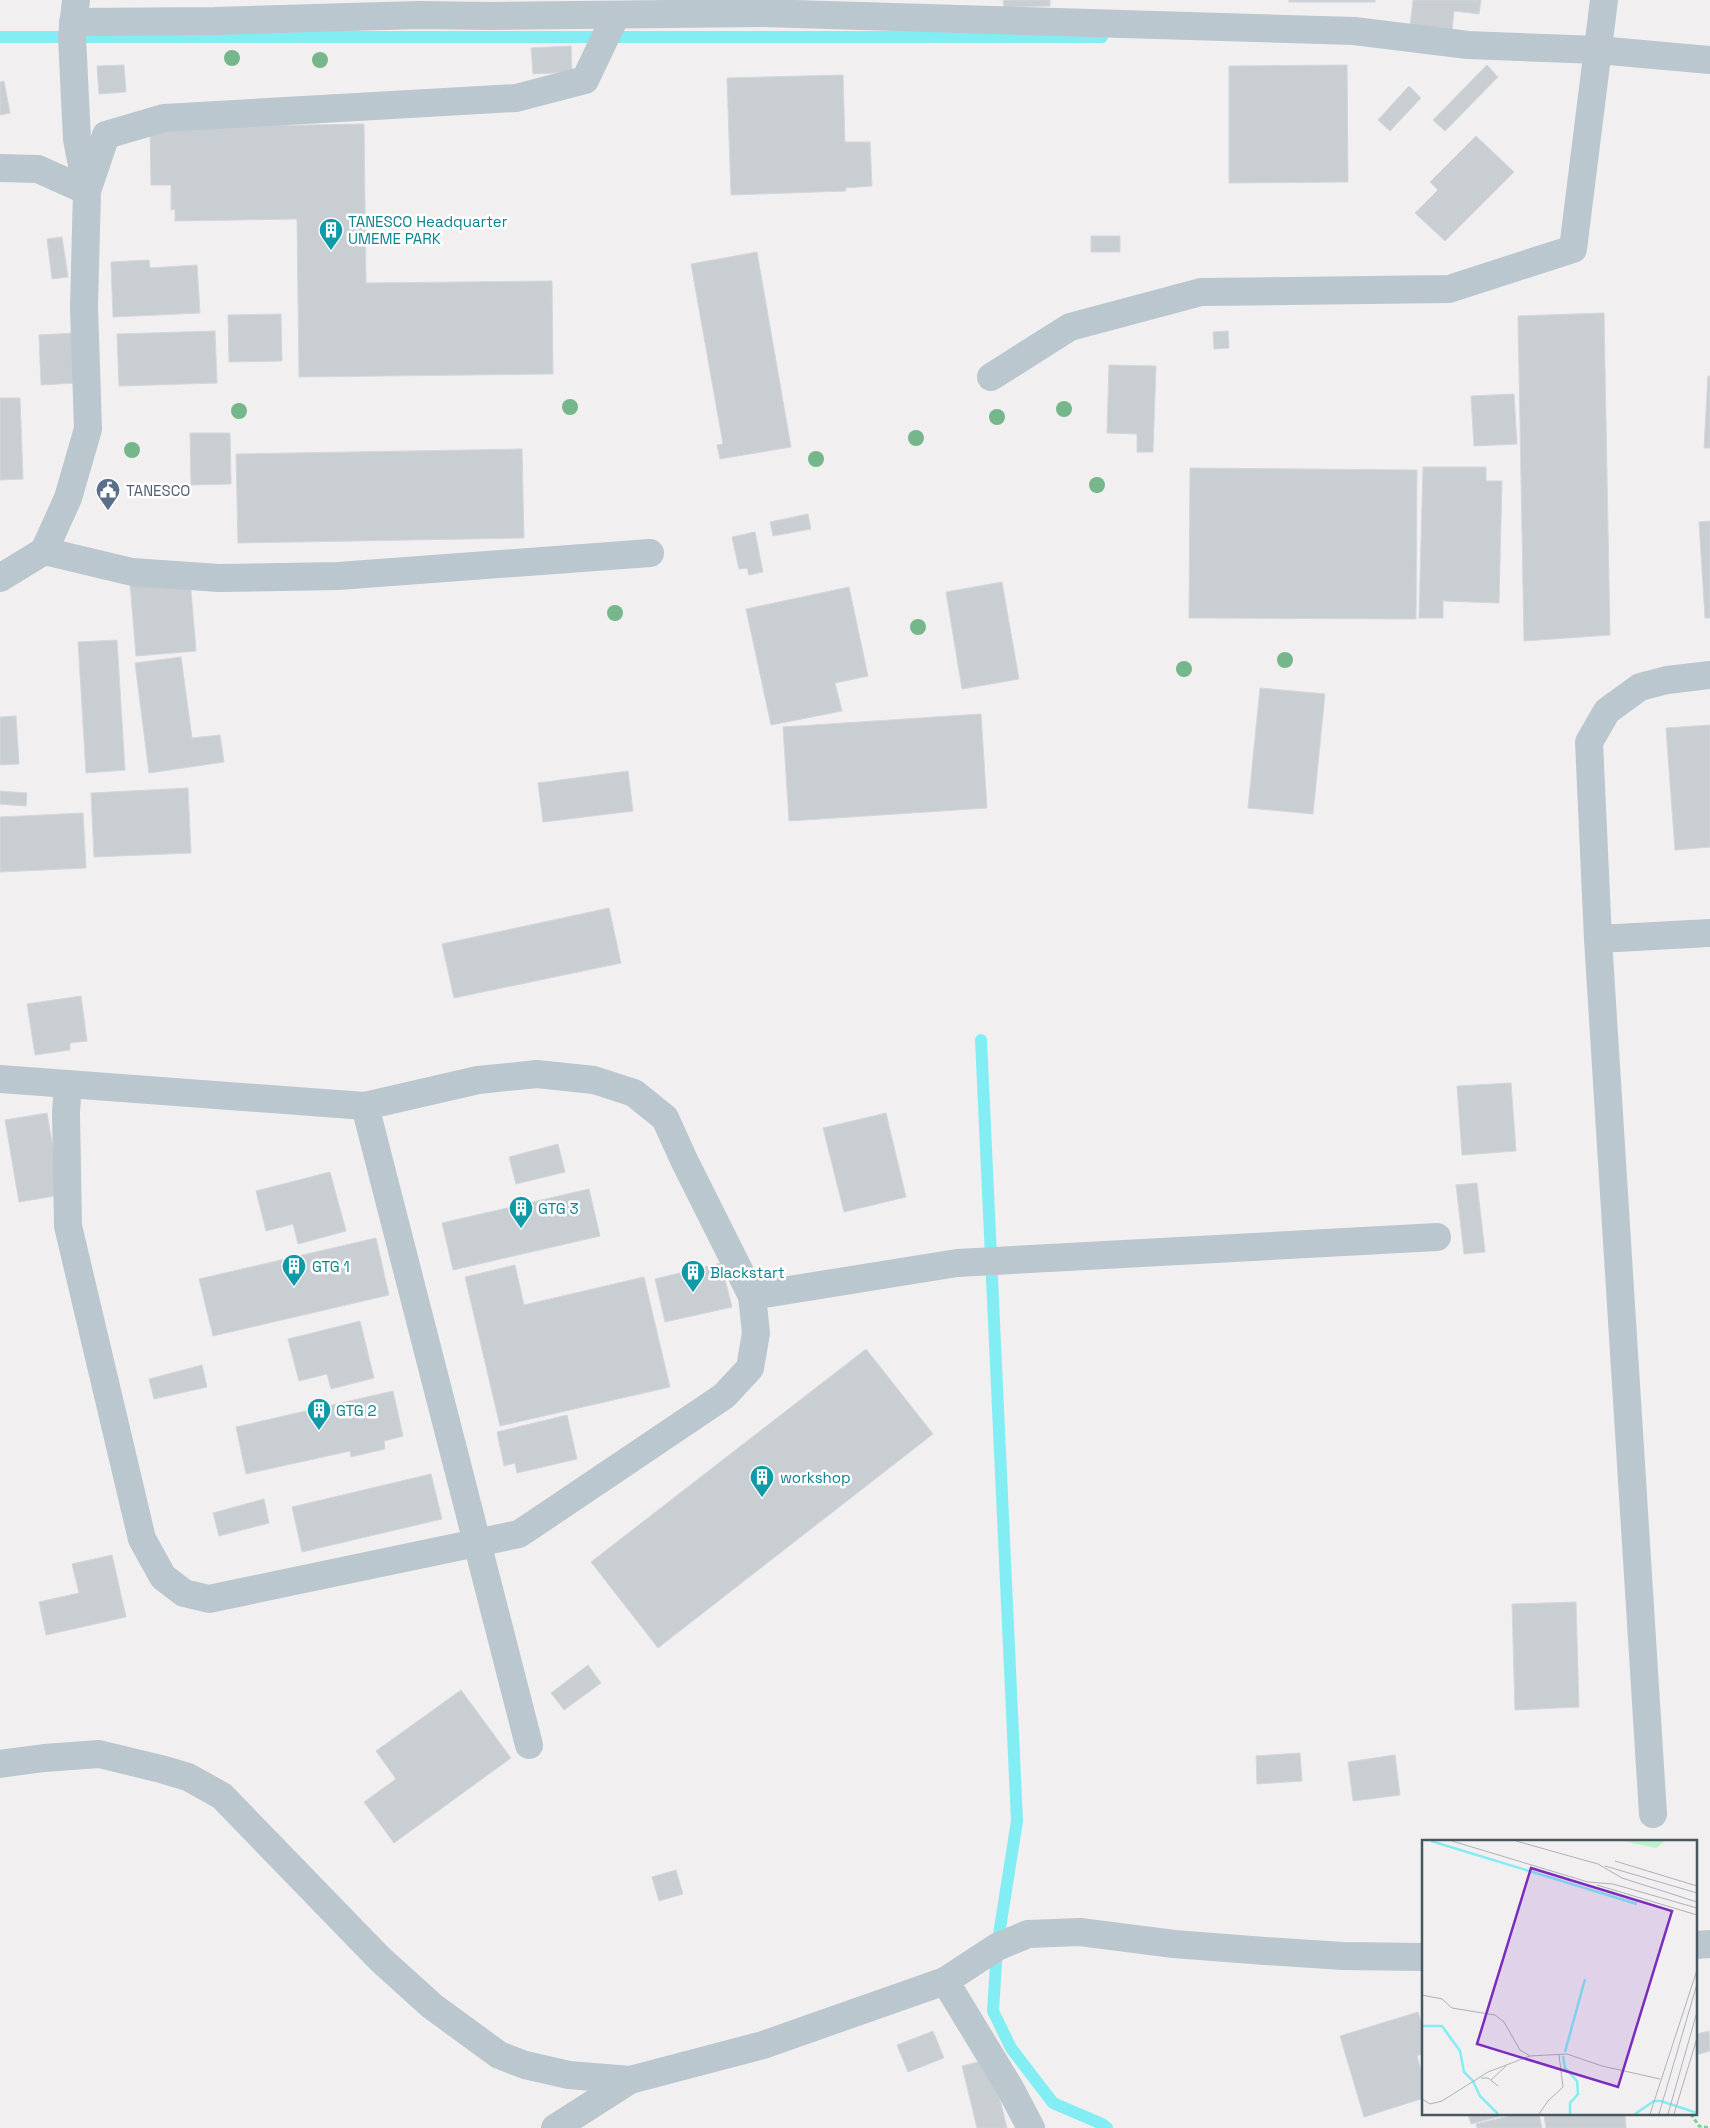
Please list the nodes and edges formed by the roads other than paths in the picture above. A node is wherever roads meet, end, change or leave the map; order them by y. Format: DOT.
graph roads {
  1 [pos="1604,0"];
  2 [pos="75,11"];
  3 [pos="616,16"];
  4 [pos="1598,50"];
  5 [pos="1710,60"];
  6 [pos="0,168"];
  7 [pos="87,191"];
  8 [pos="990,377"];
  9 [pos="44,551"];
  10 [pos="650,553"];
  11 [pos="0,578"];
  12 [pos="1710,675"];
  13 [pos="1710,933"];
  14 [pos="1598,939"];
  15 [pos="0,1079"];
  16 [pos="68,1084"];
  17 [pos="365,1106"];
  18 [pos="1437,1237"];
  19 [pos="752,1296"];
  20 [pos="477,1543"];
  21 [pos="529,1744"];
  22 [pos="0,1764"];
  23 [pos="1653,1814"];
  24 [pos="1422,1957"];
  25 [pos="945,1981"];
  26 [pos="630,2080"];
  27 [pos="555,2128"];
  28 [pos="1031,2128"];
  1 -- 4 [label="street"];
  2 -- 3 [label="street"];
  2 -- 7 [label="street"];
  3 -- 4 [label="street"];
  3 -- 7 [label="street"];
  4 -- 5 [label="street"];
  4 -- 8 [label="street"];
  6 -- 7 [label="street"];
  7 -- 9 [label="street"];
  9 -- 10 [label="street"];
  9 -- 11 [label="street"];
  12 -- 14 [label="street"];
  13 -- 14 [label="street"];
  14 -- 23 [label="street"];
  15 -- 16 [label="street"];
  16 -- 17 [label="street"];
  16 -- 20 [label="street"];
  17 -- 19 [label="street"];
  17 -- 20 [label="street"];
  18 -- 19 [label="street"];
  19 -- 20 [label="street"];
  20 -- 21 [label="street"];
  22 -- 26 [label="street"];
  24 -- 25 [label="street"];
  25 -- 26 [label="street"];
  25 -- 28 [label="street"];
  26 -- 27 [label="street"];
}
